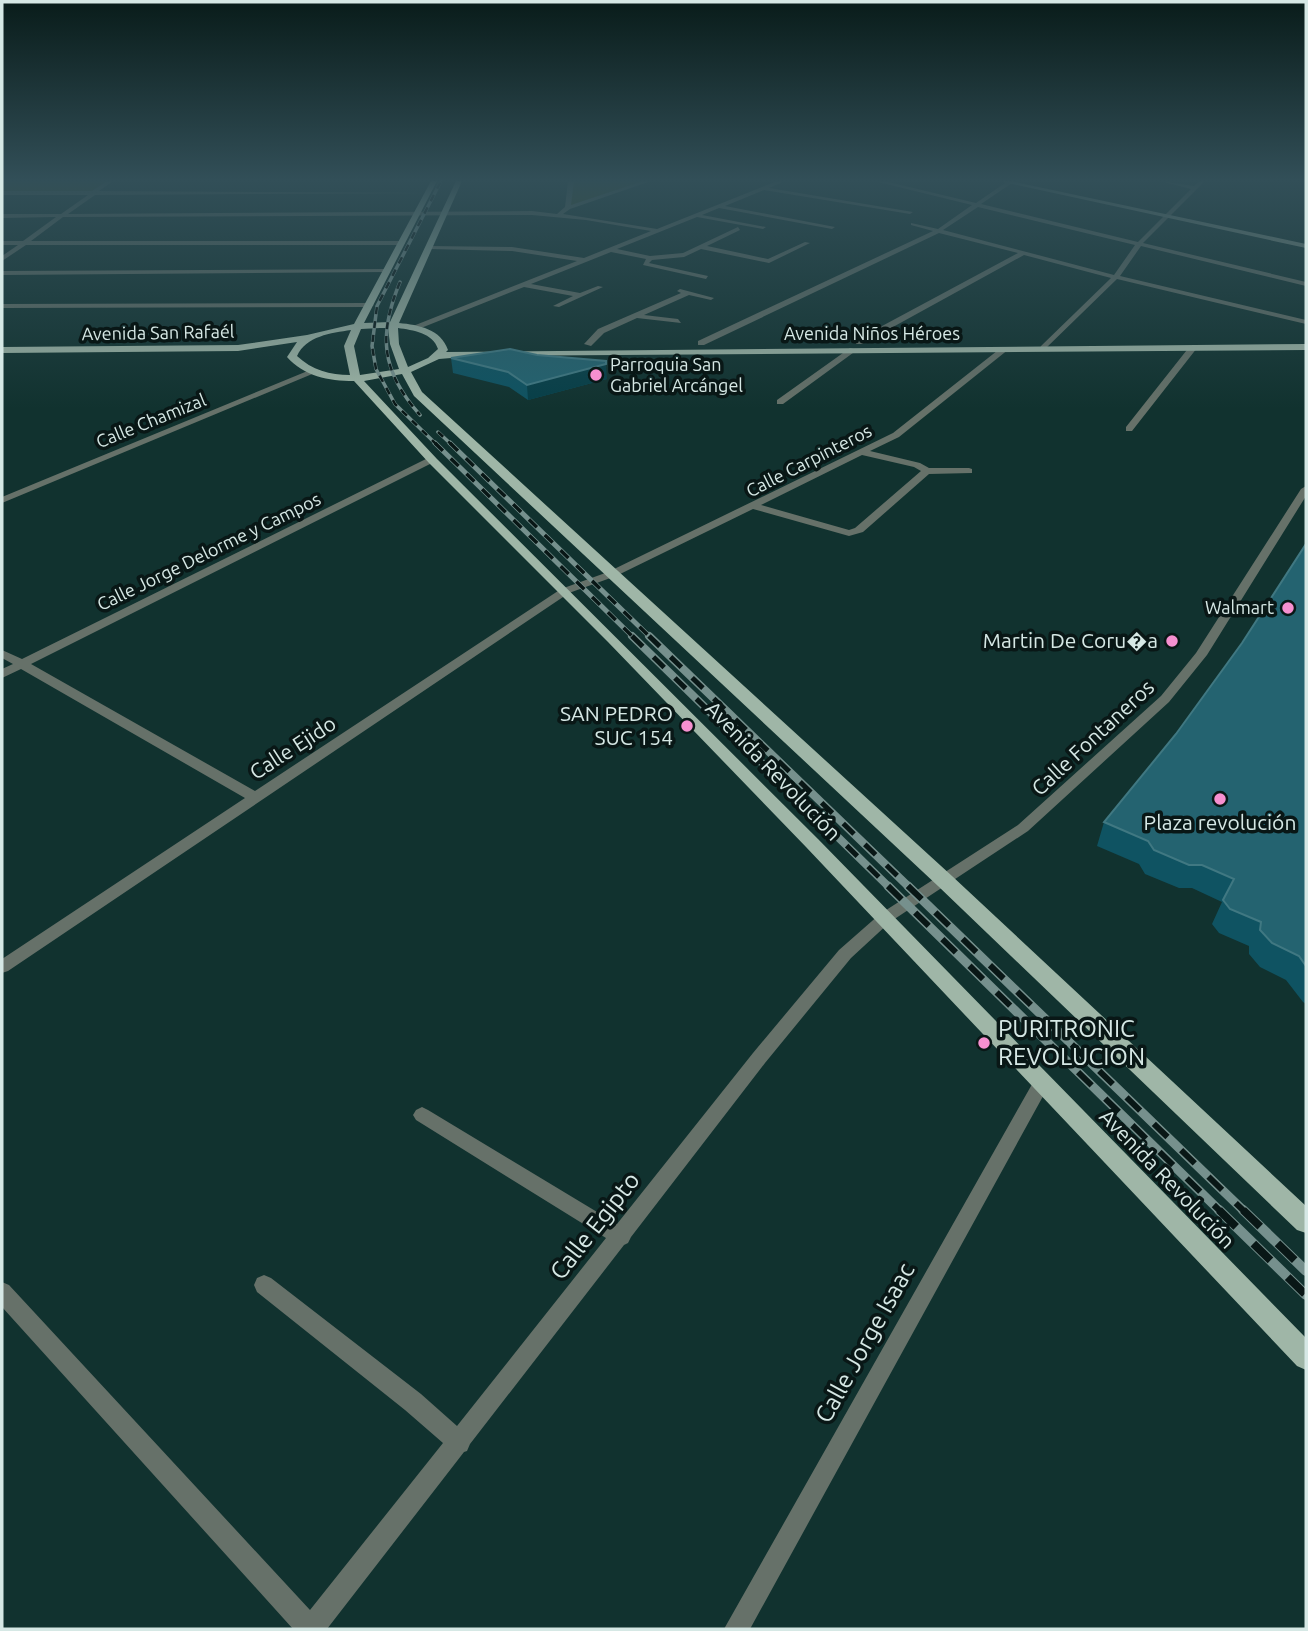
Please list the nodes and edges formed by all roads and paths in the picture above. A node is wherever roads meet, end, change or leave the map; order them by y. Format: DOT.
graph roads {
  1 [pos="394,257"];
  2 [pos="425,257"];
  3 [pos="566,257"];
  4 [pos="593,257"];
  5 [pos="646,257"];
  6 [pos="663,257"];
  7 [pos="750,257"];
  8 [pos="777,257"];
  9 [pos="883,257"];
  10 [pos="1016,257"];
  11 [pos="1039,257"];
  12 [pos="1130,257"];
  13 [pos="1194,257"];
  14 [pos="650,258"];
  15 [pos="585,260"];
  16 [pos="387,271"];
  17 [pos="2,273"];
  18 [pos="1116,277"];
  19 [pos="706,278"];
  20 [pos="1306,284"];
  21 [pos="524,285"];
  22 [pos="600,287"];
  23 [pos="675,290"];
  24 [pos="688,293"];
  25 [pos="582,296"];
  26 [pos="712,298"];
  27 [pos="369,305"];
  28 [pos="2,306"];
  29 [pos="557,306"];
  30 [pos="636,316"];
  31 [pos="678,321"];
  32 [pos="1306,322"];
  33 [pos="393,325"];
  34 [pos="359,326"];
  35 [pos="416,328"];
  36 [pos="313,337"];
  37 [pos="1306,340"];
  38 [pos="701,343"];
  39 [pos="443,344"];
  40 [pos="588,344"];
  41 [pos="1048,345"];
  42 [pos="856,346"];
  43 [pos="1306,347"];
  44 [pos="1194,348"];
  45 [pos="1004,349"];
  46 [pos="2,350"];
  47 [pos="258,356"];
  48 [pos="438,356"];
  49 [pos="2,357"];
  50 [pos="282,359"];
  51 [pos="296,364"];
  52 [pos="406,371"];
  53 [pos="313,372"];
  54 [pos="356,377"];
  55 [pos="780,402"];
  56 [pos="1129,429"];
  57 [pos="862,452"];
  58 [pos="431,460"];
  59 [pos="927,471"];
  60 [pos="969,471"];
  61 [pos="1306,489"];
  62 [pos="2,500"];
  63 [pos="754,506"];
  64 [pos="612,574"];
  65 [pos="565,591"];
  66 [pos="2,653"];
  67 [pos="22,664"];
  68 [pos="2,674"];
  69 [pos="256,798"];
  70 [pos="946,881"];
  71 [pos="885,918"];
  72 [pos="2,967"];
  73 [pos="1041,1084"];
  74 [pos="422,1115"];
  75 [pos="1306,1222"];
  76 [pos="621,1237"];
  77 [pos="264,1285"];
  78 [pos="2,1292"];
  79 [pos="1306,1357"];
  80 [pos="459,1443"];
  81 [pos="311,1629"];
  82 [pos="736,1629"];
  1 -- 16 [label="main road"];
  2 -- 33 [label="main road"];
  3 -- 15 [label="street"];
  4 -- 15 [label="street"];
  5 -- 14 [label="street"];
  6 -- 14 [label="street"];
  7 -- 8 [label="street"];
  9 -- 38 [label="street"];
  10 -- 42 [label="street"];
  11 -- 18 [label="street"];
  12 -- 18 [label="street"];
  13 -- 20 [label="street"];
  14 -- 19 [label="street"];
  15 -- 21 [label="street"];
  16 -- 17 [label="street"];
  16 -- 27 [label="main road"];
  18 -- 32 [label="street"];
  18 -- 41 [label="street"];
  21 -- 25 [label="street"];
  21 -- 35 [label="street"];
  22 -- 25 [label="street"];
  23 -- 24 [label="street"];
  24 -- 26 [label="street"];
  24 -- 30 [label="street"];
  25 -- 29 [label="street"];
  27 -- 28 [label="street"];
  27 -- 34 [label="main road"];
  30 -- 31 [label="street"];
  30 -- 40 [label="street"];
  33 -- 34 [label="main road, Avenida San Rafaél"];
  33 -- 35 [label="main road, Avenida San Rafaél"];
  33 -- 52 [label="main road, Avenida Revolución"];
  34 -- 36 [label="main road, Avenida San Rafaél"];
  34 -- 54 [label="main road"];
  35 -- 39 [label="main road"];
  36 -- 46 [label="main road, Avenida San Rafaél"];
  36 -- 51 [label="main road"];
  37 -- 41 [label="main road, Avenida Niños Héroes"];
  38 -- 40 [label="main road, Avenida Niños Héroes"];
  38 -- 42 [label="main road, Avenida Niños Héroes"];
  39 -- 40 [label="main road, Avenida Niños Héroes"];
  39 -- 48 [label="main road"];
  41 -- 42 [label="main road, Avenida Niños Héroes"];
  41 -- 44 [label="main road, Avenida Niños Héroes"];
  41 -- 45 [label="main road, Avenida Niños Héroes"];
  42 -- 45 [label="main road, Avenida Niños Héroes"];
  42 -- 48 [label="main road, Avenida Niños Héroes"];
  42 -- 55 [label="street"];
  43 -- 44 [label="main road, Avenida Niños Héroes"];
  44 -- 56 [label="street"];
  45 -- 57 [label="street, Calle Carpinteros"];
  47 -- 49 [label="main road, Avenida San Rafaél"];
  48 -- 52 [label="main road"];
  50 -- 51 [label="main road"];
  51 -- 53 [label="main road"];
  52 -- 54 [label="main road"];
  52 -- 64 [label="main road, Avenida Revolución"];
  53 -- 54 [label="main road"];
  53 -- 62 [label="street, Calle Chamizal"];
  54 -- 58 [label="main road, Avenida Revolución"];
  57 -- 59 [label="street"];
  57 -- 63 [label="street, Calle Carpinteros"];
  58 -- 65 [label="main road, Avenida Revolución"];
  58 -- 67 [label="street, Calle Jorge Delorme y Campos"];
  59 -- 60 [label="street"];
  59 -- 63 [label="street"];
  61 -- 70 [label="street, Calle Fontaneros"];
  63 -- 64 [label="street, Calle Carpinteros"];
  64 -- 65 [label="street, Calle Ejido"];
  64 -- 70 [label="main road, Avenida Revolución"];
  65 -- 69 [label="street, Calle Ejido"];
  65 -- 71 [label="main road, Avenida Revolución"];
  66 -- 67 [label="street"];
  67 -- 68 [label="street, Calle Jorge Delorme y Campos"];
  67 -- 69 [label="street"];
  69 -- 72 [label="street, Calle Ejido"];
  70 -- 71 [label="street, Calle Egipto"];
  70 -- 75 [label="main road, Avenida Revolución"];
  71 -- 73 [label="main road, Avenida Revolución"];
  71 -- 76 [label="street, Calle Egipto"];
  73 -- 79 [label="main road, Avenida Revolución"];
  73 -- 82 [label="street, Calle Jorge Isaac"];
  74 -- 76 [label="street"];
  76 -- 80 [label="street, Calle Egipto"];
  77 -- 80 [label="street"];
  78 -- 81 [label="street"];
  80 -- 81 [label="street, Calle Egipto"];
}
